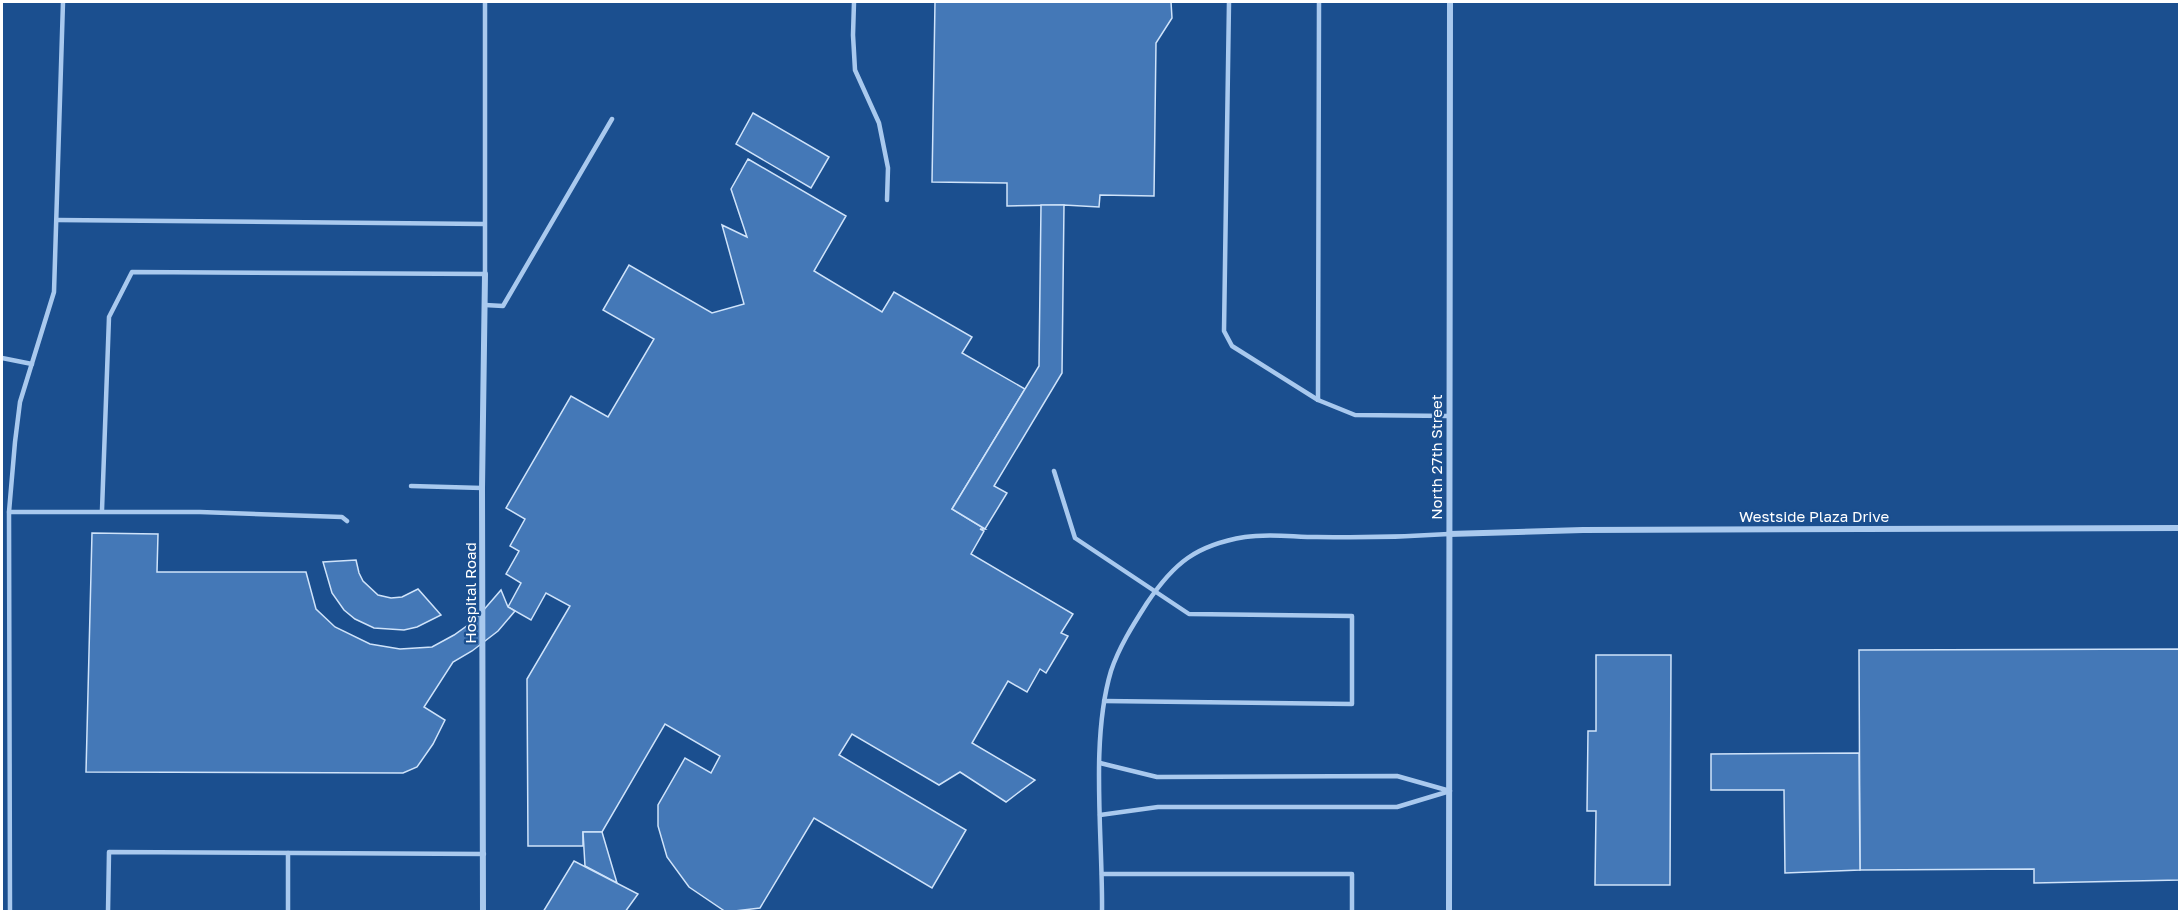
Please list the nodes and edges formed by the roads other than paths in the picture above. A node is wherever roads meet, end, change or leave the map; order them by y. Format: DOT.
graph roads {
  1 [pos="63,2"];
  2 [pos="485,2"];
  3 [pos="854,2"];
  4 [pos="1229,2"];
  5 [pos="1319,2"];
  6 [pos="1450,2"];
  7 [pos="612,119"];
  8 [pos="887,200"];
  9 [pos="57,220"];
  10 [pos="484,224"];
  11 [pos="485,274"];
  12 [pos="485,304"];
  13 [pos="2,358"];
  14 [pos="32,364"];
  15 [pos="1318,400"];
  16 [pos="1449,416"];
  17 [pos="1054,471"];
  18 [pos="411,486"];
  19 [pos="482,488"];
  20 [pos="102,510"];
  21 [pos="9,512"];
  22 [pos="347,521"];
  23 [pos="2180,528"];
  24 [pos="1449,534"];
  25 [pos="1156,591"];
  26 [pos="2,654"];
  27 [pos="8,654"];
  28 [pos="1104,701"];
  29 [pos="1100,763"];
  30 [pos="1450,791"];
  31 [pos="1100,815"];
  32 [pos="2,822"];
  33 [pos="9,822"];
  34 [pos="288,853"];
  35 [pos="484,854"];
  36 [pos="1102,874"];
  37 [pos="10,912"];
  38 [pos="108,912"];
  39 [pos="288,912"];
  40 [pos="483,912"];
  41 [pos="1102,912"];
  42 [pos="1352,912"];
  43 [pos="1449,912"];
  1 -- 9 [label="lane"];
  2 -- 10 [label="lane"];
  3 -- 8 [label="lane"];
  4 -- 15 [label="lane"];
  5 -- 15 [label="lane"];
  6 -- 16 [label="street, North 27th Street"];
  7 -- 12 [label="lane"];
  9 -- 10 [label="lane"];
  9 -- 14 [label="lane"];
  10 -- 11 [label="lane"];
  11 -- 12 [label="street, Hospital Road"];
  11 -- 20 [label="lane"];
  12 -- 19 [label="street, Hospital Road"];
  13 -- 14 [label="lane"];
  14 -- 21 [label="lane"];
  15 -- 16 [label="lane"];
  16 -- 24 [label="street, North 27th Street"];
  17 -- 25 [label="lane"];
  18 -- 19 [label="lane"];
  19 -- 35 [label="street, Hospital Road"];
  20 -- 21 [label="lane"];
  20 -- 22 [label="lane"];
  21 -- 27 [label="lane"];
  23 -- 24 [label="street, Westside Plaza Drive"];
  24 -- 25 [label="lane"];
  24 -- 30 [label="street, North 27th Street"];
  25 -- 28 [label="lane"];
  25 -- 28 [label="lane"];
  26 -- 27 [label="lane"];
  27 -- 33 [label="lane"];
  28 -- 29 [label="lane"];
  29 -- 30 [label="lane"];
  29 -- 31 [label="lane"];
  30 -- 31 [label="lane"];
  30 -- 43 [label="street, North 27th Street"];
  31 -- 36 [label="lane"];
  32 -- 33 [label="lane"];
  33 -- 37 [label="lane"];
  34 -- 35 [label="lane"];
  34 -- 38 [label="lane"];
  34 -- 39 [label="lane"];
  35 -- 40 [label="street, Hospital Road"];
  36 -- 41 [label="lane"];
  36 -- 42 [label="lane"];
}
